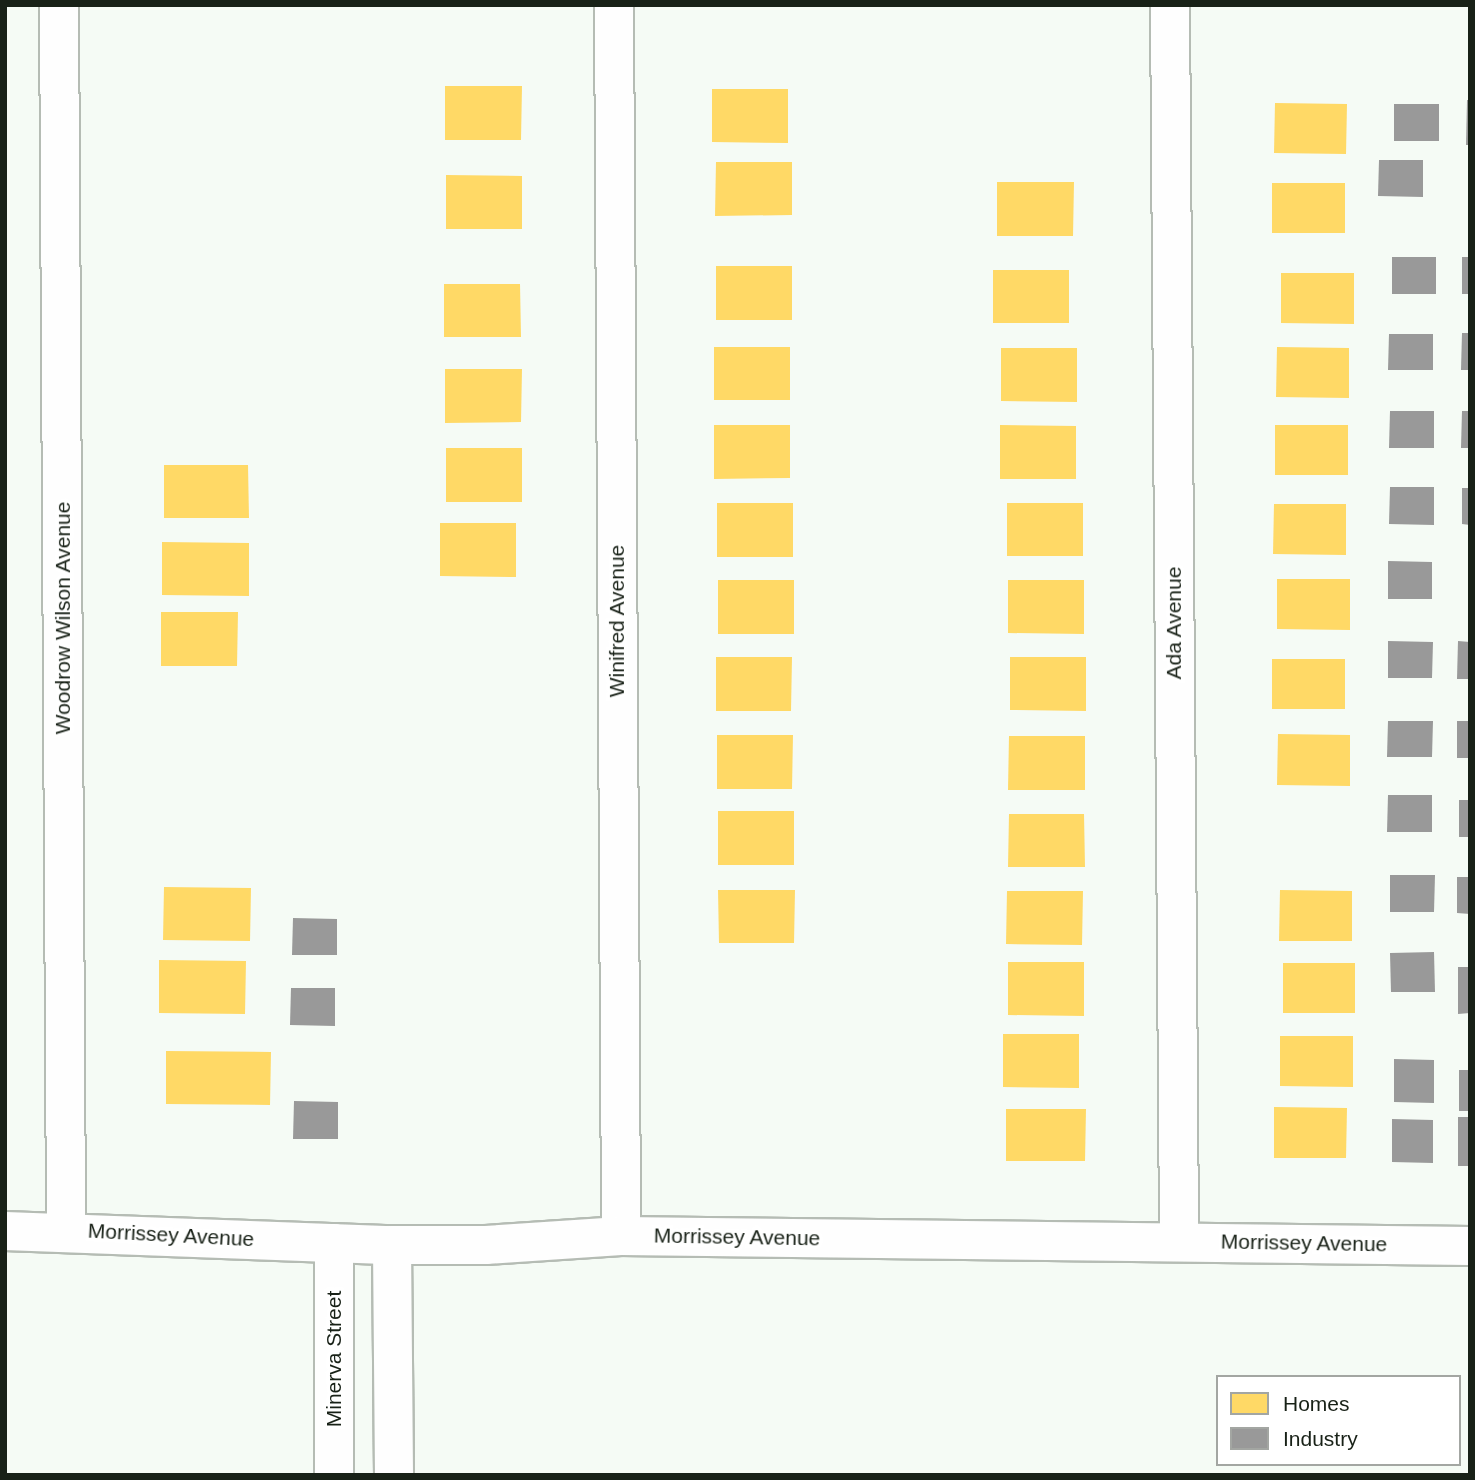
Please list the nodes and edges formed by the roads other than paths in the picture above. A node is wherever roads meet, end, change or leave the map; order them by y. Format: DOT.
graph roads {
  1 [pos="60,5"];
  2 [pos="614,5"];
  3 [pos="1170,5"];
  4 [pos="5,1231"];
  5 [pos="66,1231"];
  6 [pos="621,1236"];
  7 [pos="1178,1241"];
  8 [pos="334,1243"];
  9 [pos="392,1245"];
  10 [pos="1470,1246"];
  11 [pos="334,1475"];
  12 [pos="394,1475"];
  1 -- 5 [label="street, Woodrow Wilson Avenue"];
  2 -- 6 [label="street, Winifred Avenue"];
  3 -- 7 [label="street, Ada Avenue"];
  4 -- 5 [label="street, Morrissey Avenue"];
  5 -- 8 [label="street, Morrissey Avenue"];
  6 -- 7 [label="street, Morrissey Avenue"];
  6 -- 9 [label="street, Morrissey Avenue"];
  7 -- 10 [label="street, Morrissey Avenue"];
  8 -- 9 [label="street, Morrissey Avenue"];
  8 -- 11 [label="street, Minerva Street"];
  9 -- 12 [label="street"];
}
